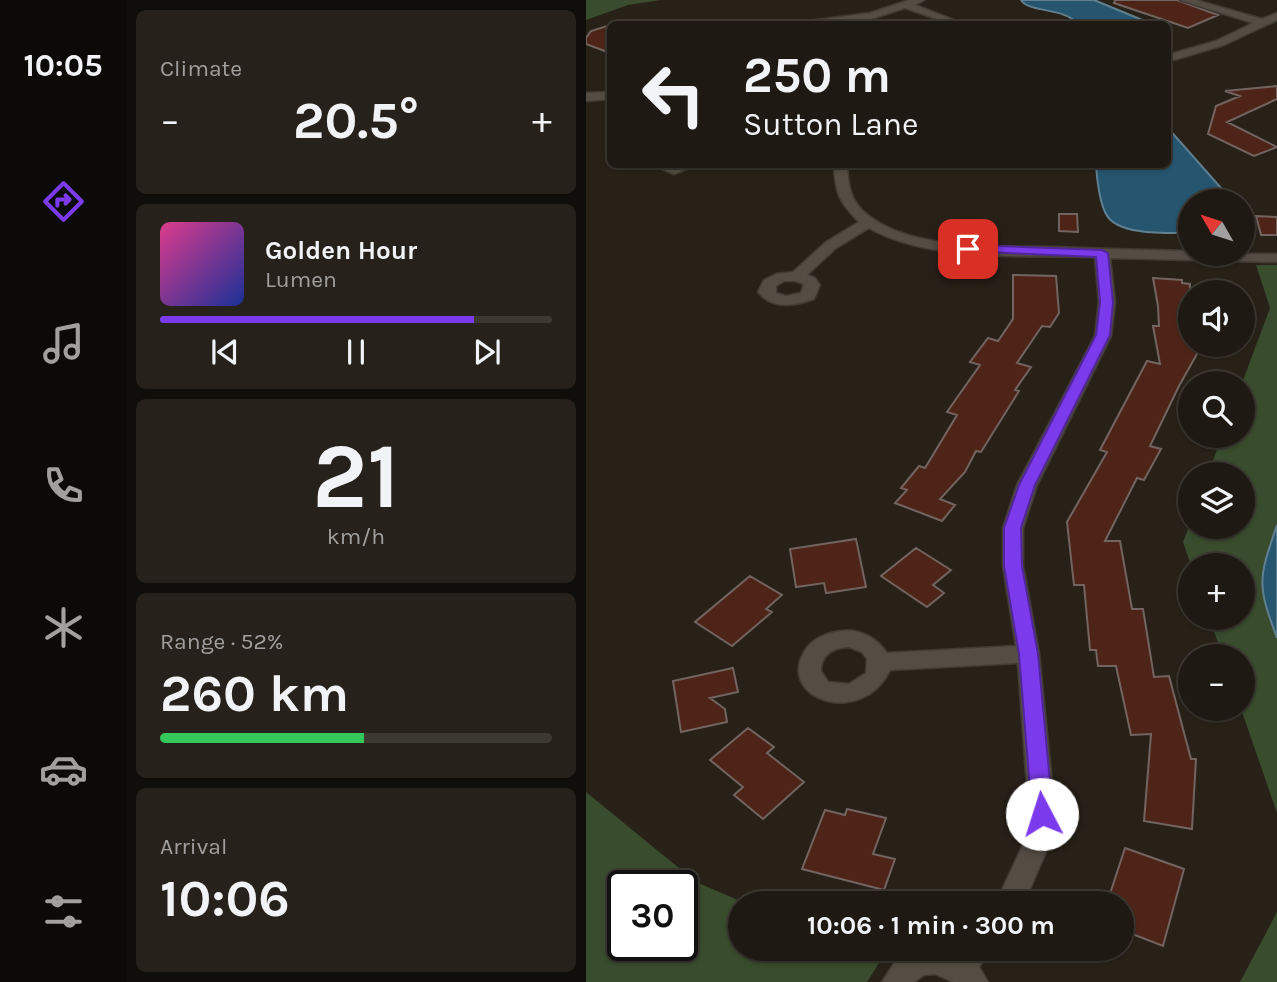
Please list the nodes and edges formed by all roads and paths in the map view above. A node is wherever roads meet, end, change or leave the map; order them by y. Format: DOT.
graph roads {
  1 [pos="919,0"];
  2 [pos="1184,0"];
  3 [pos="906,5"];
  4 [pos="1277,16"];
  5 [pos="842,21"];
  6 [pos="951,21"];
  7 [pos="1264,23"];
  8 [pos="1171,58"];
  9 [pos="607,96"];
  10 [pos="586,97"];
  11 [pos="840,168"];
  12 [pos="868,223"];
  13 [pos="1102,253"];
  14 [pos="1277,258"];
  15 [pos="797,276"];
  16 [pos="1028,654"];
  17 [pos="880,662"];
  18 [pos="1015,891"];
  19 [pos="971,966"];
  20 [pos="896,982"];
  1 -- 3 [label="street"];
  2 -- 7 [label="street"];
  3 -- 5 [label="street"];
  3 -- 6 [label="street"];
  4 -- 7 [label="street"];
  7 -- 8 [label="street"];
  9 -- 10 [label="street"];
  11 -- 12 [label="street"];
  12 -- 13 [label="street"];
  12 -- 15 [label="street"];
  13 -- 14 [label="street"];
  13 -- 16 [label="street"];
  16 -- 17 [label="street"];
  16 -- 18 [label="street"];
  19 -- 20 [label="street"];
}
